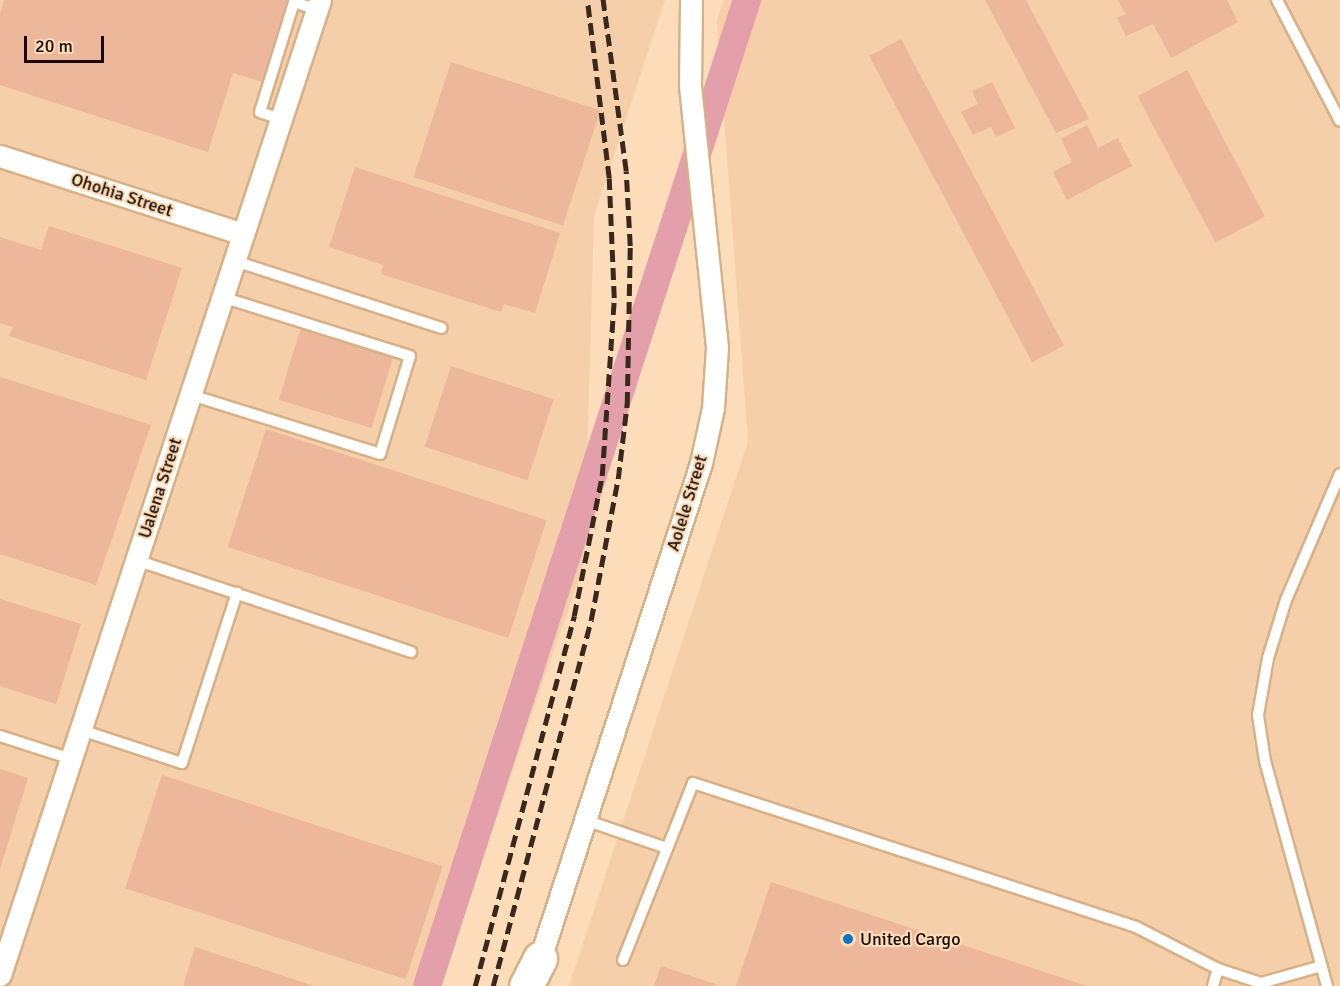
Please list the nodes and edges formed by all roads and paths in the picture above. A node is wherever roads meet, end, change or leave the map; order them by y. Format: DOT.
graph roads {
  1 [pos="692,0"];
  2 [pos="1277,0"];
  3 [pos="319,5"];
  4 [pos="1340,121"];
  5 [pos="0,156"];
  6 [pos="243,234"];
  7 [pos="234,261"];
  8 [pos="222,297"];
  9 [pos="441,328"];
  10 [pos="191,395"];
  11 [pos="1340,474"];
  12 [pos="136,560"];
  13 [pos="237,593"];
  14 [pos="411,652"];
  15 [pos="81,730"];
  16 [pos="0,736"];
  17 [pos="71,759"];
  18 [pos="585,820"];
  19 [pos="667,848"];
  20 [pos="623,960"];
  21 [pos="1322,966"];
  22 [pos="1218,969"];
  23 [pos="0,975"];
  24 [pos="532,976"];
  25 [pos="1213,986"];
  26 [pos="1326,986"];
  1 -- 18 [label="street, Aolele Street"];
  2 -- 4 [label="lane"];
  3 -- 6 [label="street, Ualena Street"];
  5 -- 6 [label="street, Ohohia Street"];
  6 -- 7 [label="street, Ualena Street"];
  7 -- 8 [label="street, Ualena Street"];
  7 -- 9 [label="lane"];
  8 -- 10 [label="street, Ualena Street"];
  8 -- 10 [label="lane"];
  10 -- 12 [label="street, Ualena Street"];
  11 -- 21 [label="lane"];
  12 -- 13 [label="lane"];
  12 -- 15 [label="street, Ualena Street"];
  13 -- 14 [label="lane"];
  13 -- 15 [label="lane"];
  15 -- 17 [label="street, Ualena Street"];
  16 -- 17 [label="lane"];
  17 -- 23 [label="street, Ualena Street"];
  18 -- 19 [label="lane"];
  18 -- 24 [label="street, Aolele Street"];
  19 -- 20 [label="lane"];
  19 -- 22 [label="lane"];
  21 -- 22 [label="lane"];
  21 -- 26 [label="lane"];
  22 -- 25 [label="lane"];
}
